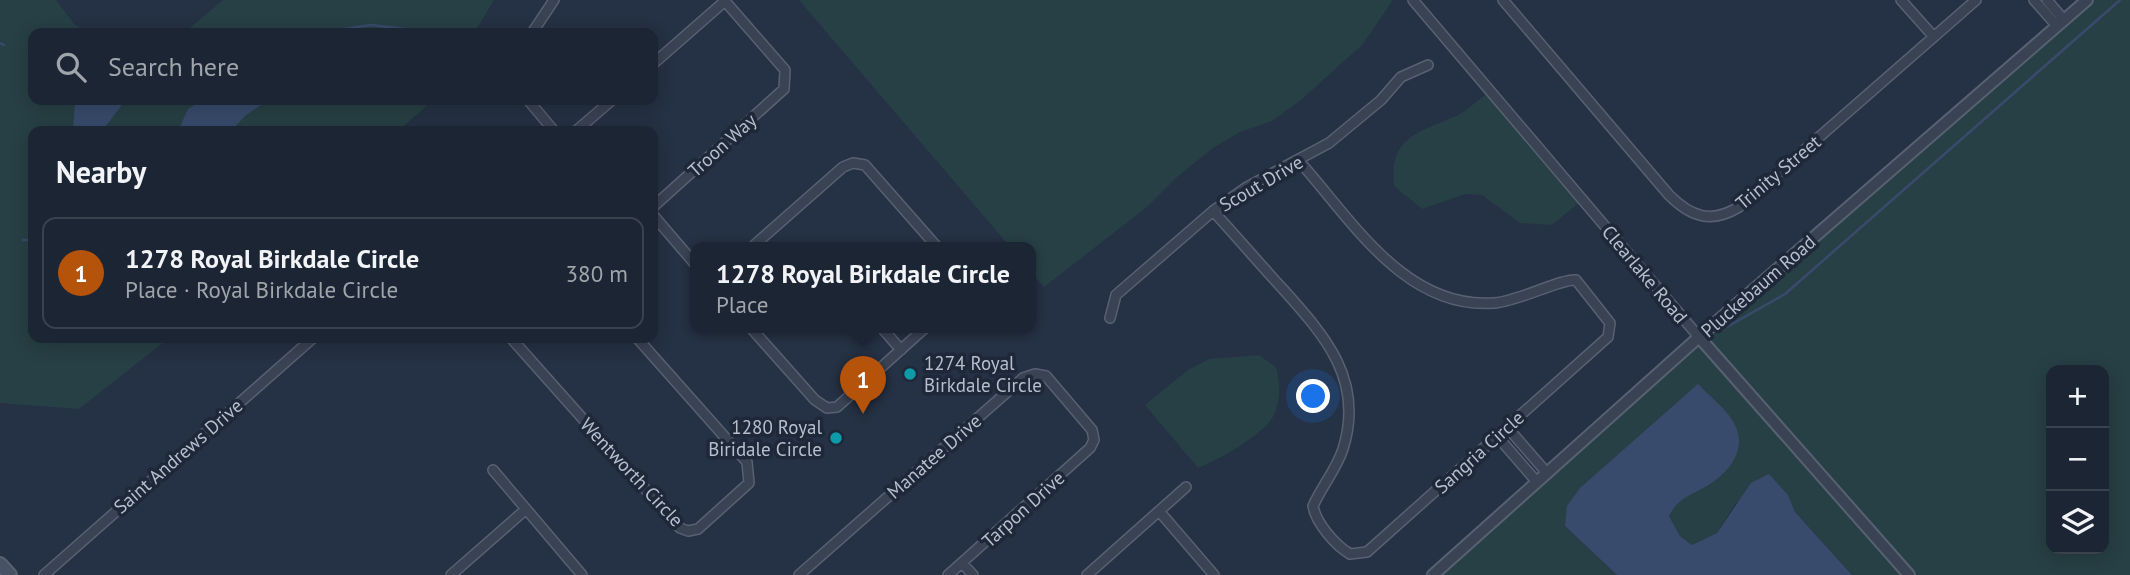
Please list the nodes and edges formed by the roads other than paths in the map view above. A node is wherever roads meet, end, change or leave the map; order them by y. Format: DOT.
graph roads {
  1 [pos="554,0"];
  2 [pos="724,0"];
  3 [pos="1413,0"];
  4 [pos="1503,0"];
  5 [pos="1901,0"];
  6 [pos="1976,0"];
  7 [pos="2034,0"];
  8 [pos="2047,0"];
  9 [pos="2087,0"];
  10 [pos="2061,23"];
  11 [pos="536,28"];
  12 [pos="1934,37"];
  13 [pos="658,59"];
  14 [pos="1428,65"];
  15 [pos="532,105"];
  16 [pos="606,105"];
  17 [pos="550,126"];
  18 [pos="582,126"];
  19 [pos="1299,160"];
  20 [pos="658,203"];
  21 [pos="1213,211"];
  22 [pos="658,221"];
  23 [pos="758,242"];
  24 [pos="933,242"];
  25 [pos="690,258"];
  26 [pos="1110,317"];
  27 [pos="755,333"];
  28 [pos="887,333"];
  29 [pos="919,333"];
  30 [pos="1699,337"];
  31 [pos="307,343"];
  32 [pos="515,343"];
  33 [pos="641,343"];
  34 [pos="901,349"];
  35 [pos="1507,427"];
  36 [pos="1497,436"];
  37 [pos="1094,440"];
  38 [pos="493,470"];
  39 [pos="1547,473"];
  40 [pos="1537,482"];
  41 [pos="1186,487"];
  42 [pos="525,510"];
  43 [pos="1158,511"];
  44 [pos="962,563"];
  45 [pos="0,564"];
  46 [pos="1090,574"];
  47 [pos="10,575"];
  48 [pos="44,575"];
  49 [pos="451,575"];
  50 [pos="582,575"];
  51 [pos="799,575"];
  52 [pos="948,575"];
  53 [pos="973,575"];
  54 [pos="1214,575"];
  55 [pos="1433,575"];
  56 [pos="1909,575"];
  1 -- 11 [label="street"];
  2 -- 13 [label="street"];
  2 -- 20 [label="street, Troon Way"];
  3 -- 30 [label="street, Clearlake Road"];
  4 -- 12 [label="street, Trinity Street"];
  5 -- 12 [label="street"];
  6 -- 12 [label="street, Trinity Street"];
  7 -- 10 [label="street"];
  8 -- 10 [label="street"];
  9 -- 10 [label="street, Pluckebaum Road"];
  10 -- 30 [label="street, Pluckebaum Road"];
  14 -- 19 [label="street, Scout Drive"];
  15 -- 17 [label="street"];
  16 -- 18 [label="street"];
  19 -- 21 [label="street, Scout Drive"];
  19 -- 35 [label="street, Sangria Circle"];
  21 -- 26 [label="street, Scout Drive"];
  21 -- 36 [label="street, Sangria Circle"];
  22 -- 25 [label="street"];
  23 -- 24 [label="street"];
  27 -- 34 [label="street"];
  28 -- 34 [label="street"];
  29 -- 34 [label="street"];
  30 -- 39 [label="street, Pluckebaum Road"];
  30 -- 56 [label="street, Clearlake Road"];
  31 -- 48 [label="street, Saint Andrews Drive"];
  32 -- 33 [label="street, Wentworth Circle"];
  35 -- 36 [label="street, Sangria Circle"];
  35 -- 39 [label="street"];
  36 -- 40 [label="street"];
  37 -- 44 [label="street, Tarpon Drive"];
  37 -- 51 [label="street, Manatee Drive"];
  38 -- 42 [label="street"];
  39 -- 40 [label="street, Pluckebaum Road"];
  40 -- 55 [label="street, Pluckebaum Road"];
  41 -- 43 [label="street"];
  42 -- 49 [label="street"];
  42 -- 50 [label="street"];
  43 -- 46 [label="street"];
  43 -- 54 [label="street"];
  44 -- 52 [label="street, Tarpon Drive"];
  44 -- 53 [label="street"];
  45 -- 47 [label="main road"];
}
